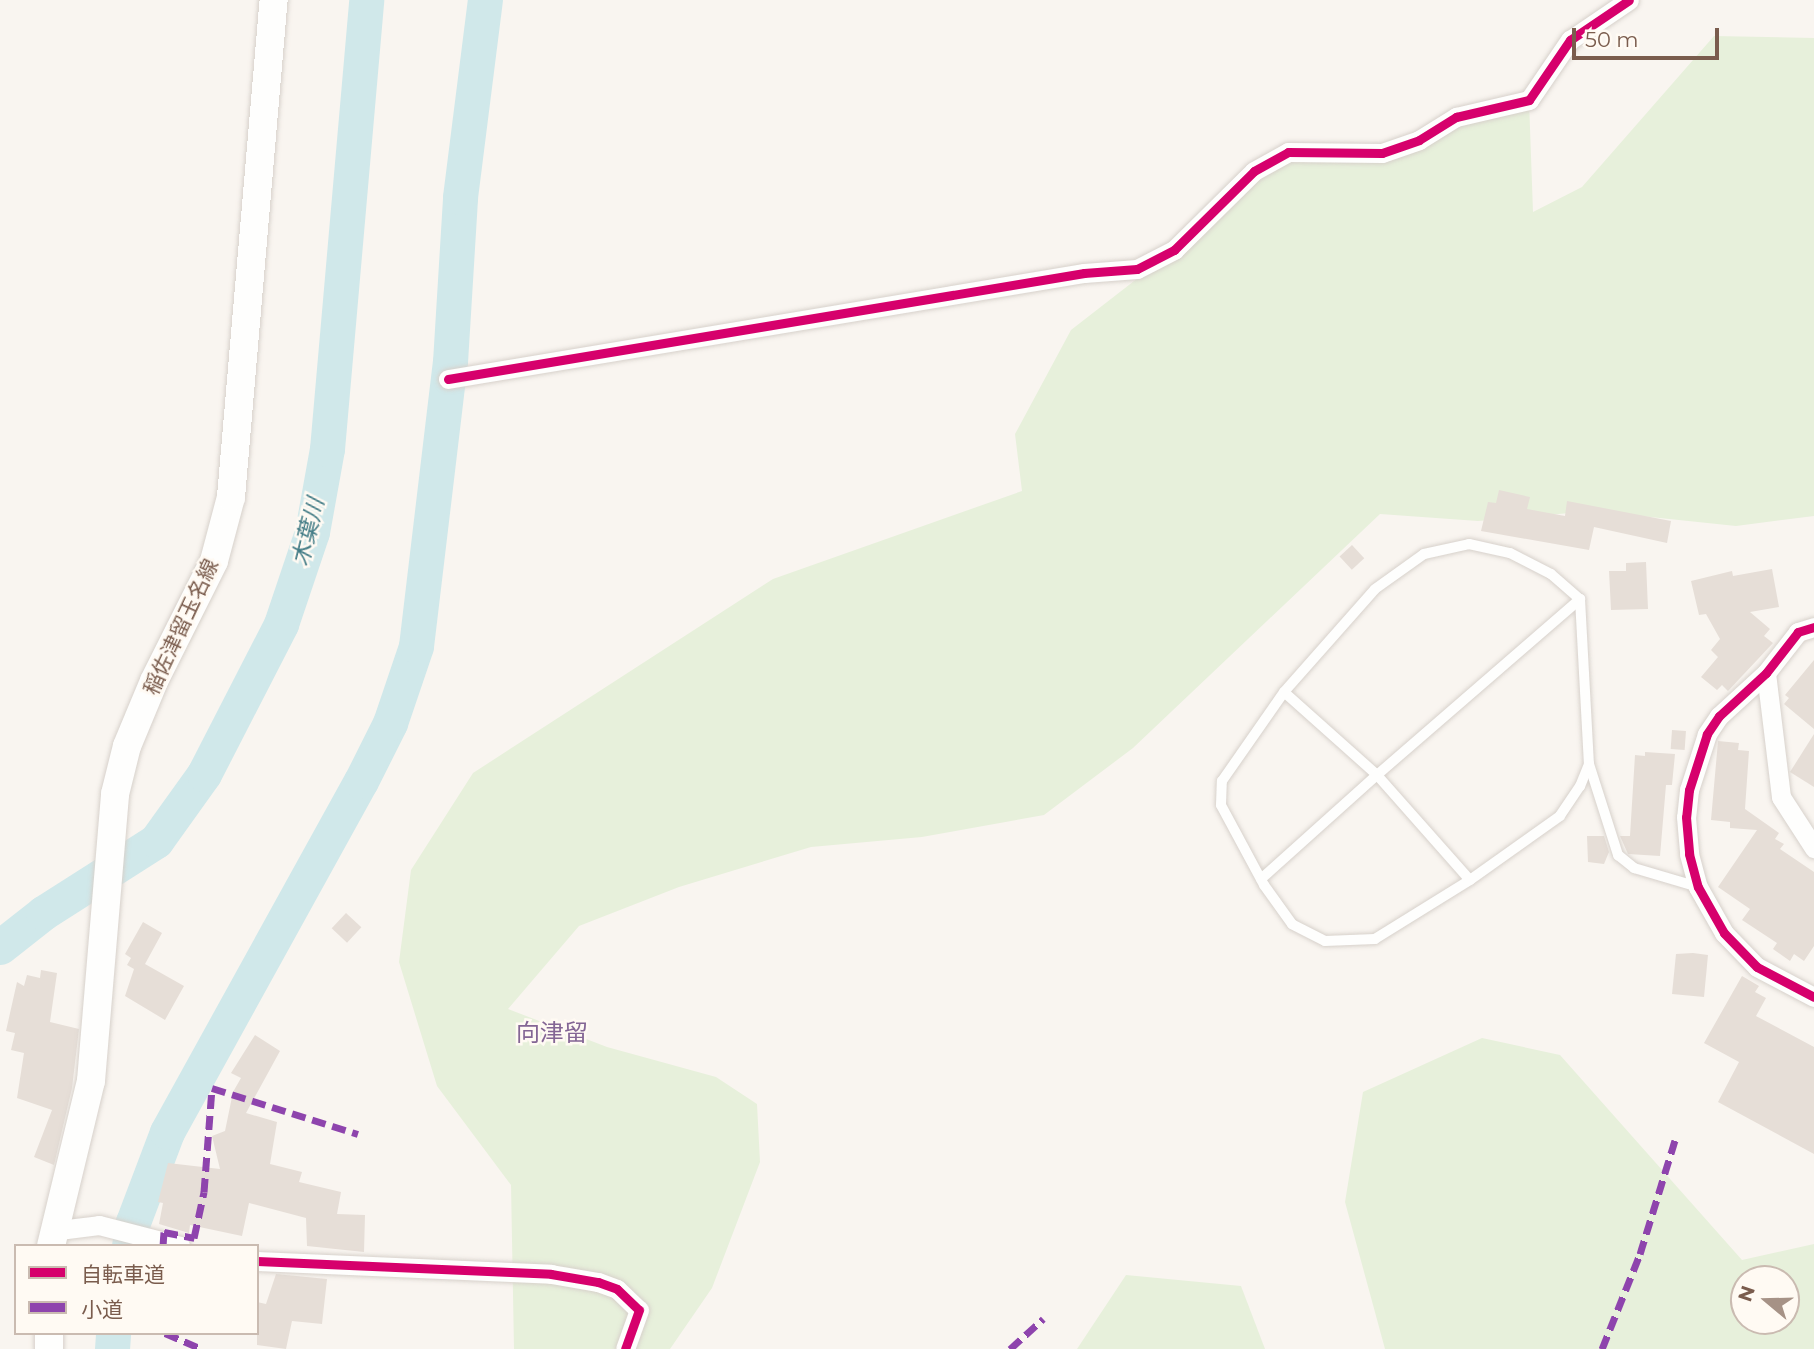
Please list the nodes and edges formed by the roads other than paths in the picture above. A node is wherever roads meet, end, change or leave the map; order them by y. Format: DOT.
graph roads {
  1 [pos="274,0"];
  2 [pos="1629,0"];
  3 [pos="448,379"];
  4 [pos="1580,599"];
  5 [pos="1814,627"];
  6 [pos="1766,673"];
  7 [pos="1284,692"];
  8 [pos="1589,764"];
  9 [pos="1377,775"];
  10 [pos="1814,848"];
  11 [pos="1261,879"];
  12 [pos="1470,880"];
  13 [pos="1698,887"];
  14 [pos="1814,997"];
  15 [pos="51,1238"];
  16 [pos="170,1244"];
  17 [pos="259,1261"];
  18 [pos="625,1349"];
  1 -- 15 [label="main road, 稲佐津留玉名線"];
  2 -- 3 [label="street"];
  4 -- 7 [label="lane"];
  4 -- 8 [label="lane"];
  4 -- 9 [label="lane"];
  5 -- 6 [label="street"];
  6 -- 10 [label="street"];
  6 -- 13 [label="street"];
  7 -- 9 [label="lane"];
  7 -- 11 [label="lane"];
  8 -- 12 [label="lane"];
  8 -- 13 [label="lane"];
  9 -- 11 [label="lane"];
  9 -- 12 [label="lane"];
  11 -- 12 [label="lane"];
  13 -- 14 [label="street"];
  15 -- 16 [label="street"];
  17 -- 18 [label="street"];
}
